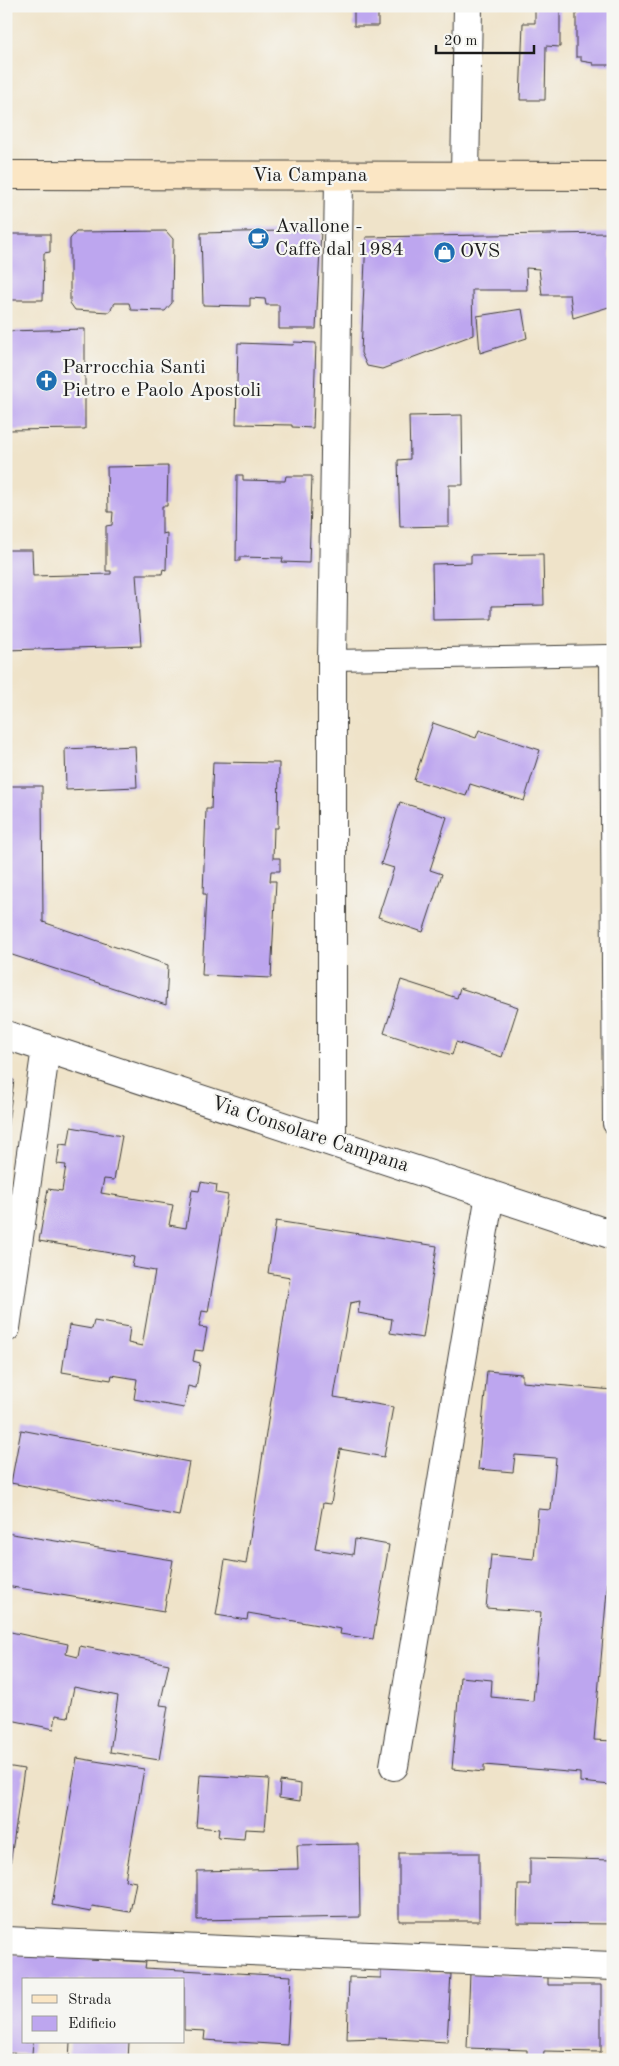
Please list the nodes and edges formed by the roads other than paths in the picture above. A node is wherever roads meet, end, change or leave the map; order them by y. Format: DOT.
graph roads {
  1 [pos="468,6"];
  2 [pos="6,175"];
  3 [pos="465,175"];
  4 [pos="338,176"];
  5 [pos="613,176"];
  6 [pos="332,660"];
  7 [pos="6,1035"];
  8 [pos="46,1048"];
  9 [pos="613,1124"];
  10 [pos="332,1142"];
  11 [pos="490,1194"];
  12 [pos="613,1235"];
  13 [pos="6,1328"];
  14 [pos="394,1766"];
  15 [pos="6,1941"];
  16 [pos="613,1966"];
  1 -- 3 [label="street"];
  2 -- 4 [label="main road, Via Campana"];
  3 -- 4 [label="main road, Via Campana"];
  3 -- 5 [label="main road, Via Campana"];
  4 -- 6 [label="street"];
  6 -- 9 [label="lane"];
  6 -- 10 [label="street"];
  7 -- 8 [label="street, Via Consolare Campana"];
  8 -- 10 [label="street, Via Consolare Campana"];
  8 -- 13 [label="street"];
  10 -- 11 [label="street, Via Consolare Campana"];
  11 -- 12 [label="street, Via Consolare Campana"];
  11 -- 14 [label="street"];
  15 -- 16 [label="street"];
}
